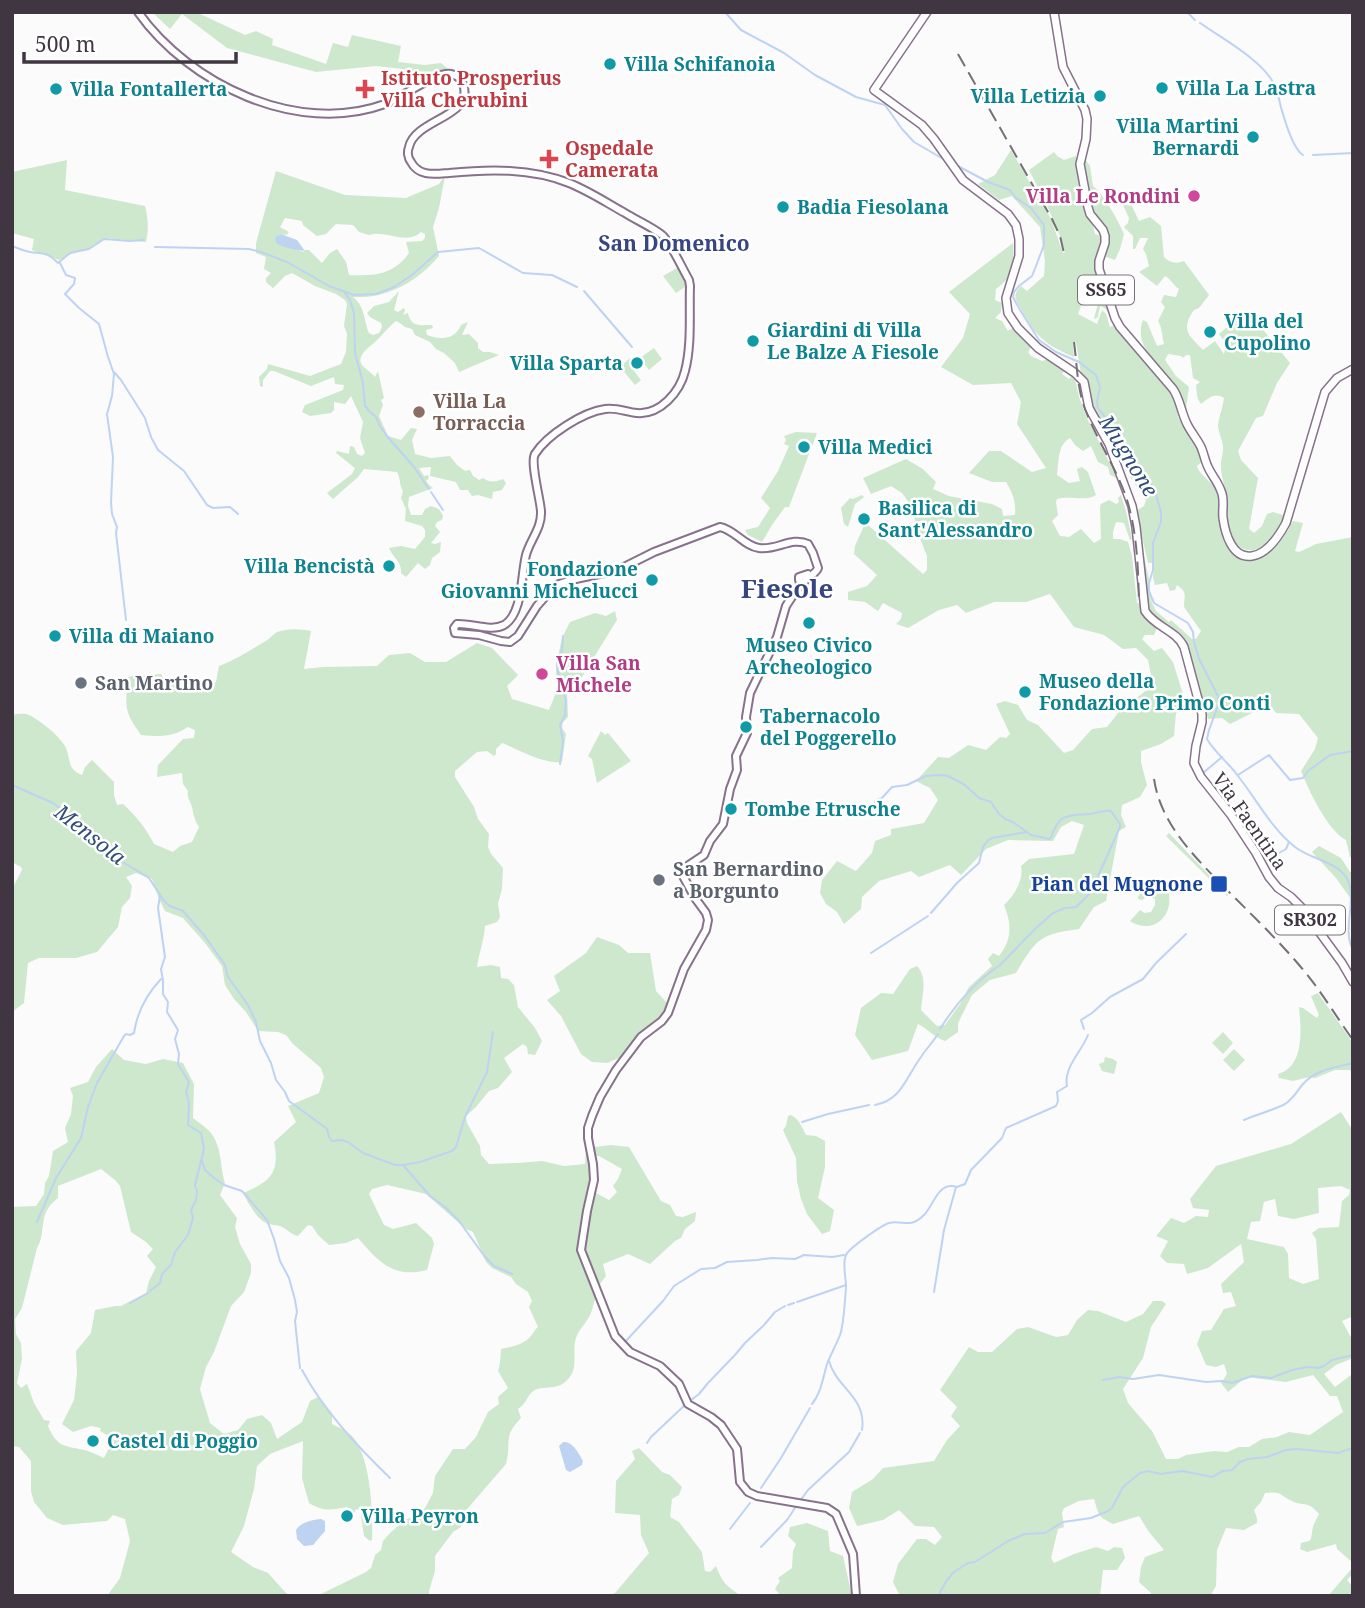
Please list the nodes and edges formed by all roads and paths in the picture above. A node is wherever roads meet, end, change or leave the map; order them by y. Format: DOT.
graph roads {
  1 [pos="138,12"];
  2 [pos="927,12"];
  3 [pos="1055,12"];
  4 [pos="1353,369"];
  5 [pos="1353,982"];
  6 [pos="856,1596"];
  1 -- 6 [label="main road"];
  2 -- 5 [label="main road, Via Faentina / SR302"];
  3 -- 4 [label="main road, SS65"];
}
